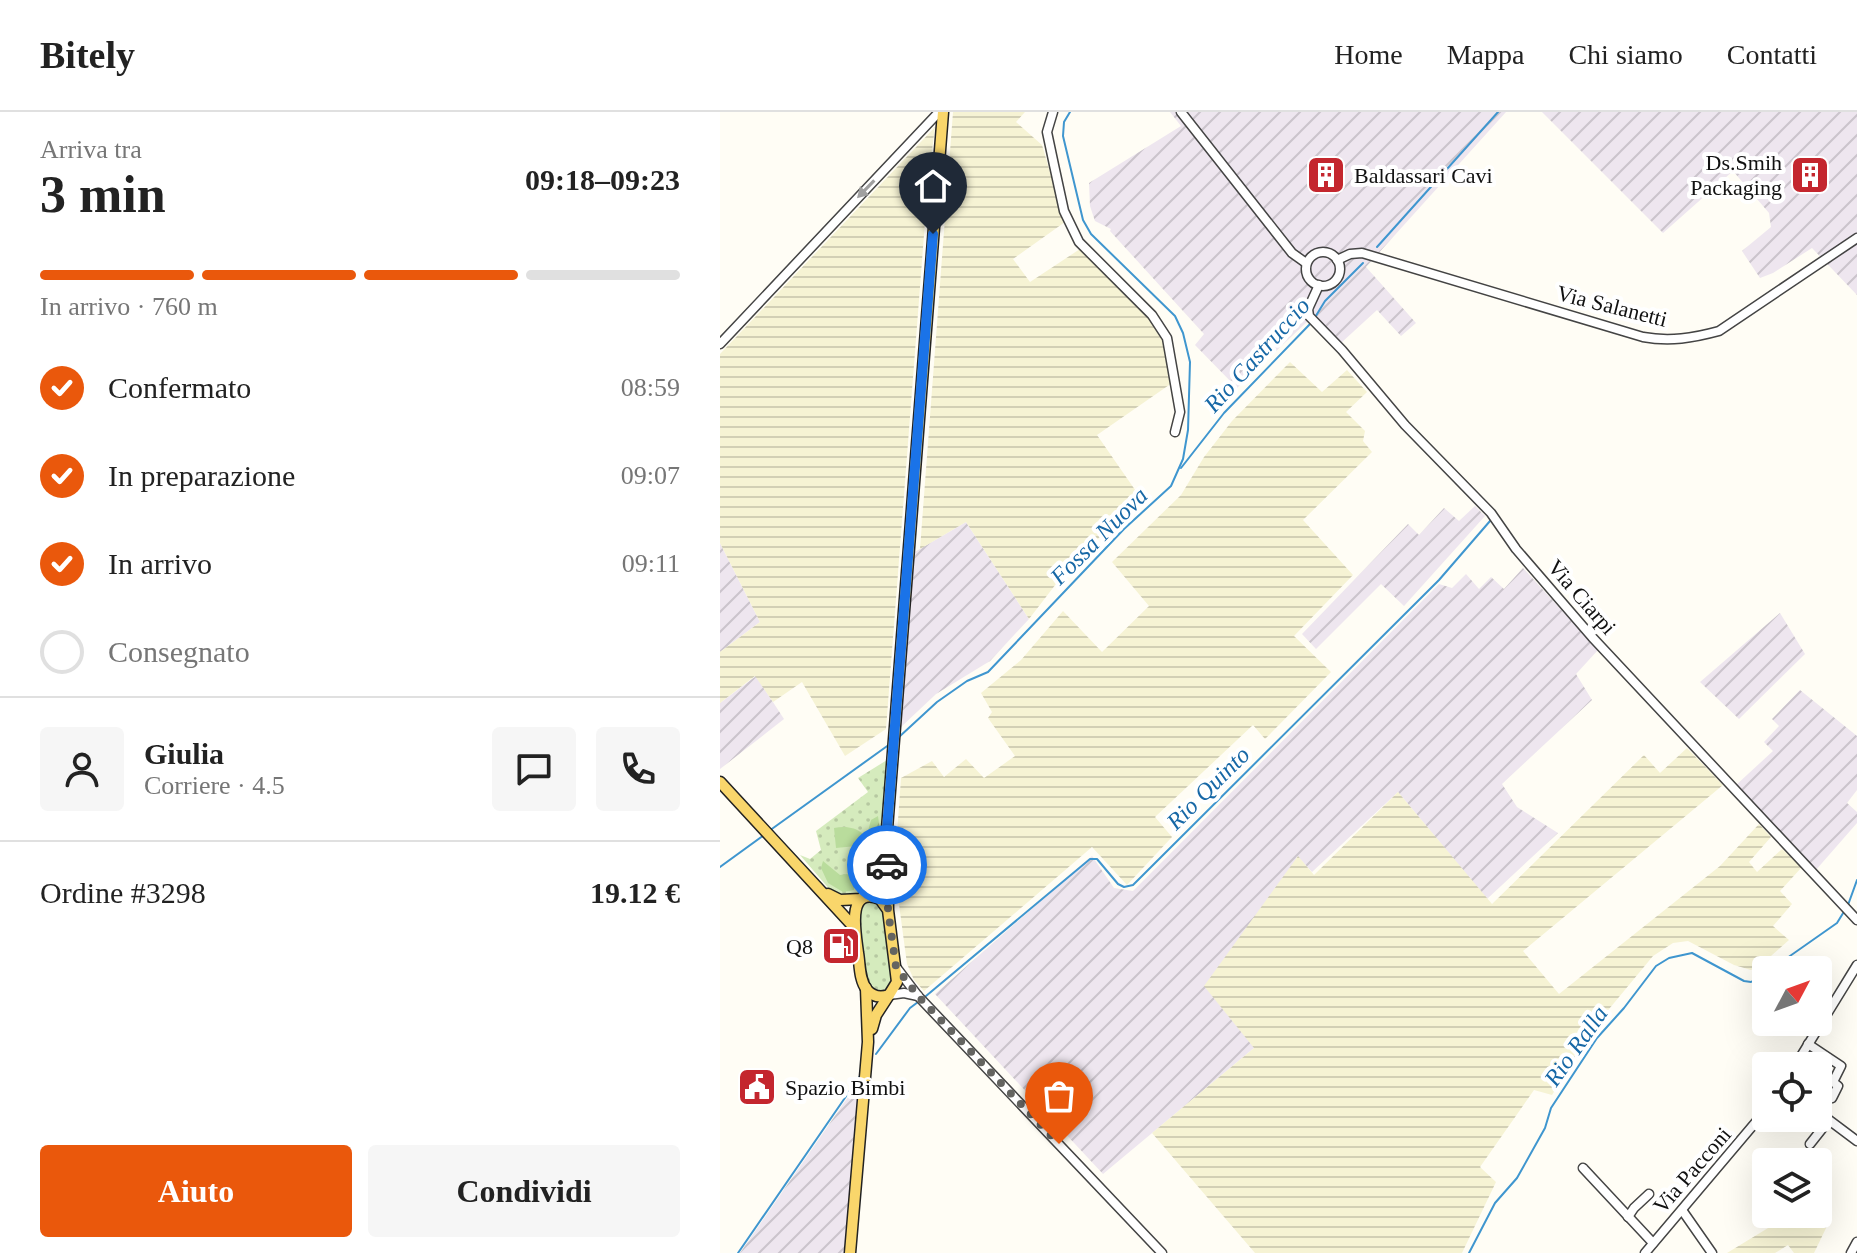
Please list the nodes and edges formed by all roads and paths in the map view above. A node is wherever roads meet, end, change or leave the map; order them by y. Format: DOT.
graph roads {
  1 [pos="941,112"];
  2 [pos="1053,112"];
  3 [pos="1181,112"];
  4 [pos="1857,238"];
  5 [pos="1337,260"];
  6 [pos="1306,263"];
  7 [pos="1319,285"];
  8 [pos="720,344"];
  9 [pos="1175,432"];
  10 [pos="720,782"];
  11 [pos="887,829"];
  12 [pos="817,886"];
  13 [pos="861,899"];
  14 [pos="888,910"];
  15 [pos="1854,917"];
  16 [pos="855,927"];
  17 [pos="1857,965"];
  18 [pos="896,967"];
  19 [pos="866,988"];
  20 [pos="889,995"];
  21 [pos="918,996"];
  22 [pos="868,1042"];
  23 [pos="1808,1044"];
  24 [pos="1803,1052"];
  25 [pos="1820,1052"];
  26 [pos="1832,1060"];
  27 [pos="1832,1098"];
  28 [pos="1752,1127"];
  29 [pos="1857,1141"];
  30 [pos="1810,1144"];
  31 [pos="1583,1168"];
  32 [pos="1649,1194"];
  33 [pos="1682,1210"];
  34 [pos="1628,1217"];
  35 [pos="1857,1242"];
  36 [pos="1653,1243"];
  37 [pos="850,1253"];
  38 [pos="1162,1253"];
  39 [pos="1645,1253"];
  40 [pos="1712,1253"];
  41 [pos="1851,1253"];
  1 -- 8 [label="street, one-way"];
  1 -- 11 [label="main road"];
  2 -- 9 [label="street"];
  3 -- 6 [label="street"];
  4 -- 5 [label="street, Via Salanetti"];
  5 -- 6 [label="street"];
  5 -- 7 [label="street"];
  6 -- 7 [label="street"];
  7 -- 15 [label="street, Via Ciarpi"];
  10 -- 12 [label="main road"];
  11 -- 13 [label="main road"];
  11 -- 14 [label="main road"];
  12 -- 13 [label="main road"];
  12 -- 16 [label="main road"];
  13 -- 14 [label="main road"];
  13 -- 16 [label="main road"];
  14 -- 18 [label="main road"];
  16 -- 19 [label="main road"];
  17 -- 23 [label="street"];
  18 -- 20 [label="main road"];
  18 -- 21 [label="street"];
  19 -- 20 [label="main road"];
  19 -- 22 [label="main road"];
  20 -- 21 [label="street"];
  20 -- 22 [label="main road"];
  21 -- 38 [label="street"];
  22 -- 37 [label="main road"];
  23 -- 24 [label="street"];
  23 -- 25 [label="street"];
  26 -- 27 [label="street"];
  28 -- 33 [label="street, Via Pacconi"];
  29 -- 30 [label="street"];
  31 -- 34 [label="street"];
  32 -- 34 [label="street"];
  33 -- 36 [label="street, Via Pacconi"];
  33 -- 40 [label="street"];
  34 -- 36 [label="street"];
  35 -- 41 [label="street"];
  36 -- 39 [label="street, Via Pacconi"];
}
